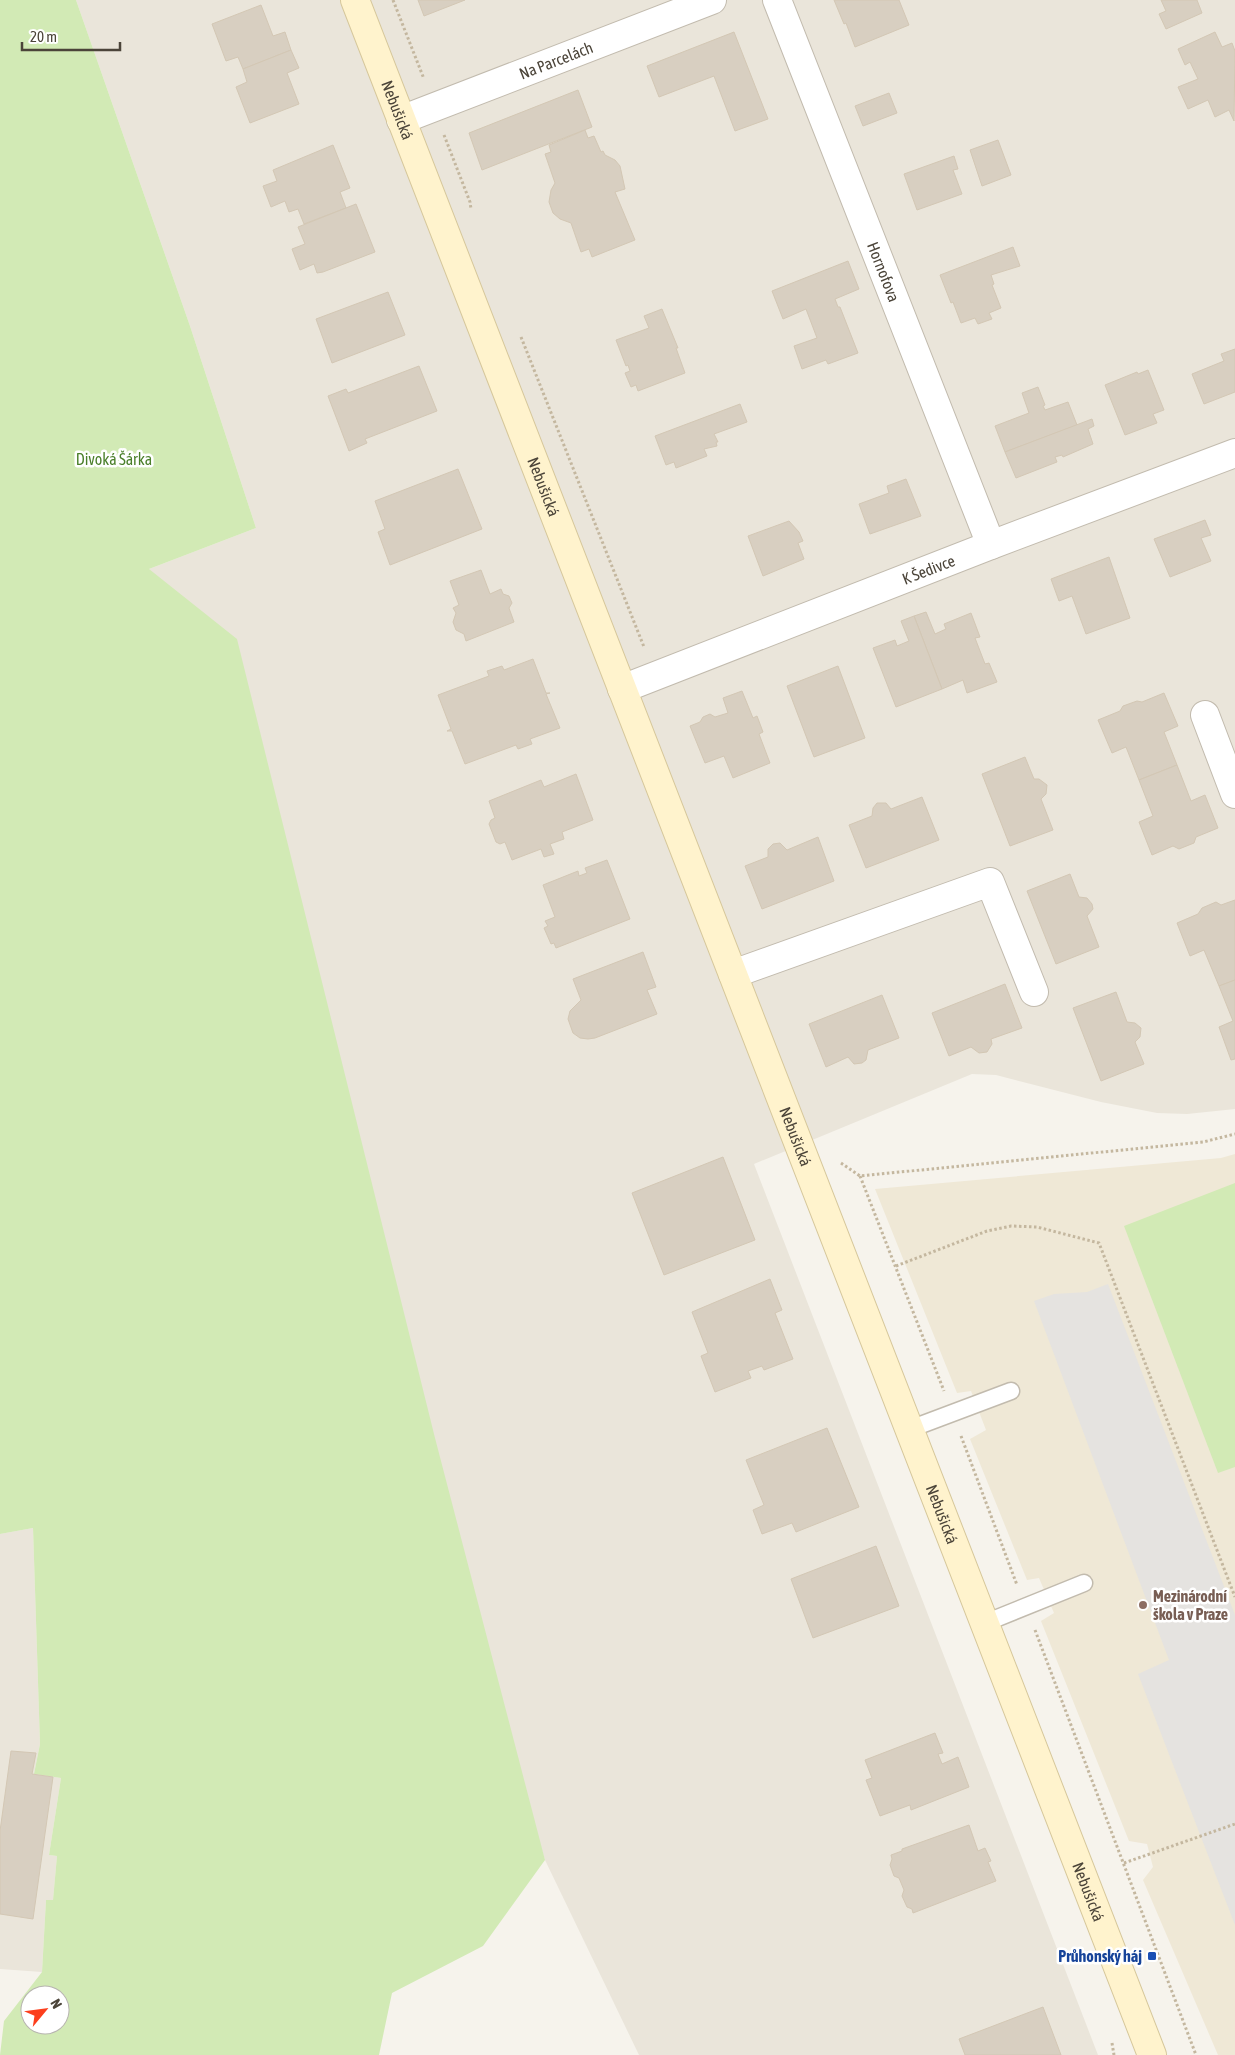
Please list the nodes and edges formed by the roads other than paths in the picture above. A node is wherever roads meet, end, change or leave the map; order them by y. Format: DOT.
graph roads {
  1 [pos="355,0"];
  2 [pos="712,0"];
  3 [pos="777,0"];
  4 [pos="401,120"];
  5 [pos="1235,453"];
  6 [pos="991,545"];
  7 [pos="622,688"];
  8 [pos="1205,716"];
  9 [pos="1235,794"];
  10 [pos="733,974"];
  11 [pos="1034,992"];
  12 [pos="1011,1391"];
  13 [pos="910,1429"];
  14 [pos="1084,1583"];
  15 [pos="985,1623"];
  16 [pos="1152,2055"];
  1 -- 4 [label="street, Nebušická"];
  2 -- 4 [label="street, Na Parcelách"];
  3 -- 6 [label="street, Hornofova"];
  4 -- 7 [label="street, Nebušická"];
  5 -- 6 [label="street, K Šedivce"];
  6 -- 7 [label="street, K Šedivce"];
  7 -- 10 [label="street, Nebušická"];
  8 -- 9 [label="street"];
  10 -- 11 [label="street"];
  10 -- 13 [label="street, Nebušická"];
  12 -- 13 [label="lane"];
  13 -- 15 [label="street, Nebušická"];
  14 -- 15 [label="lane"];
  15 -- 16 [label="street, Nebušická"];
}
